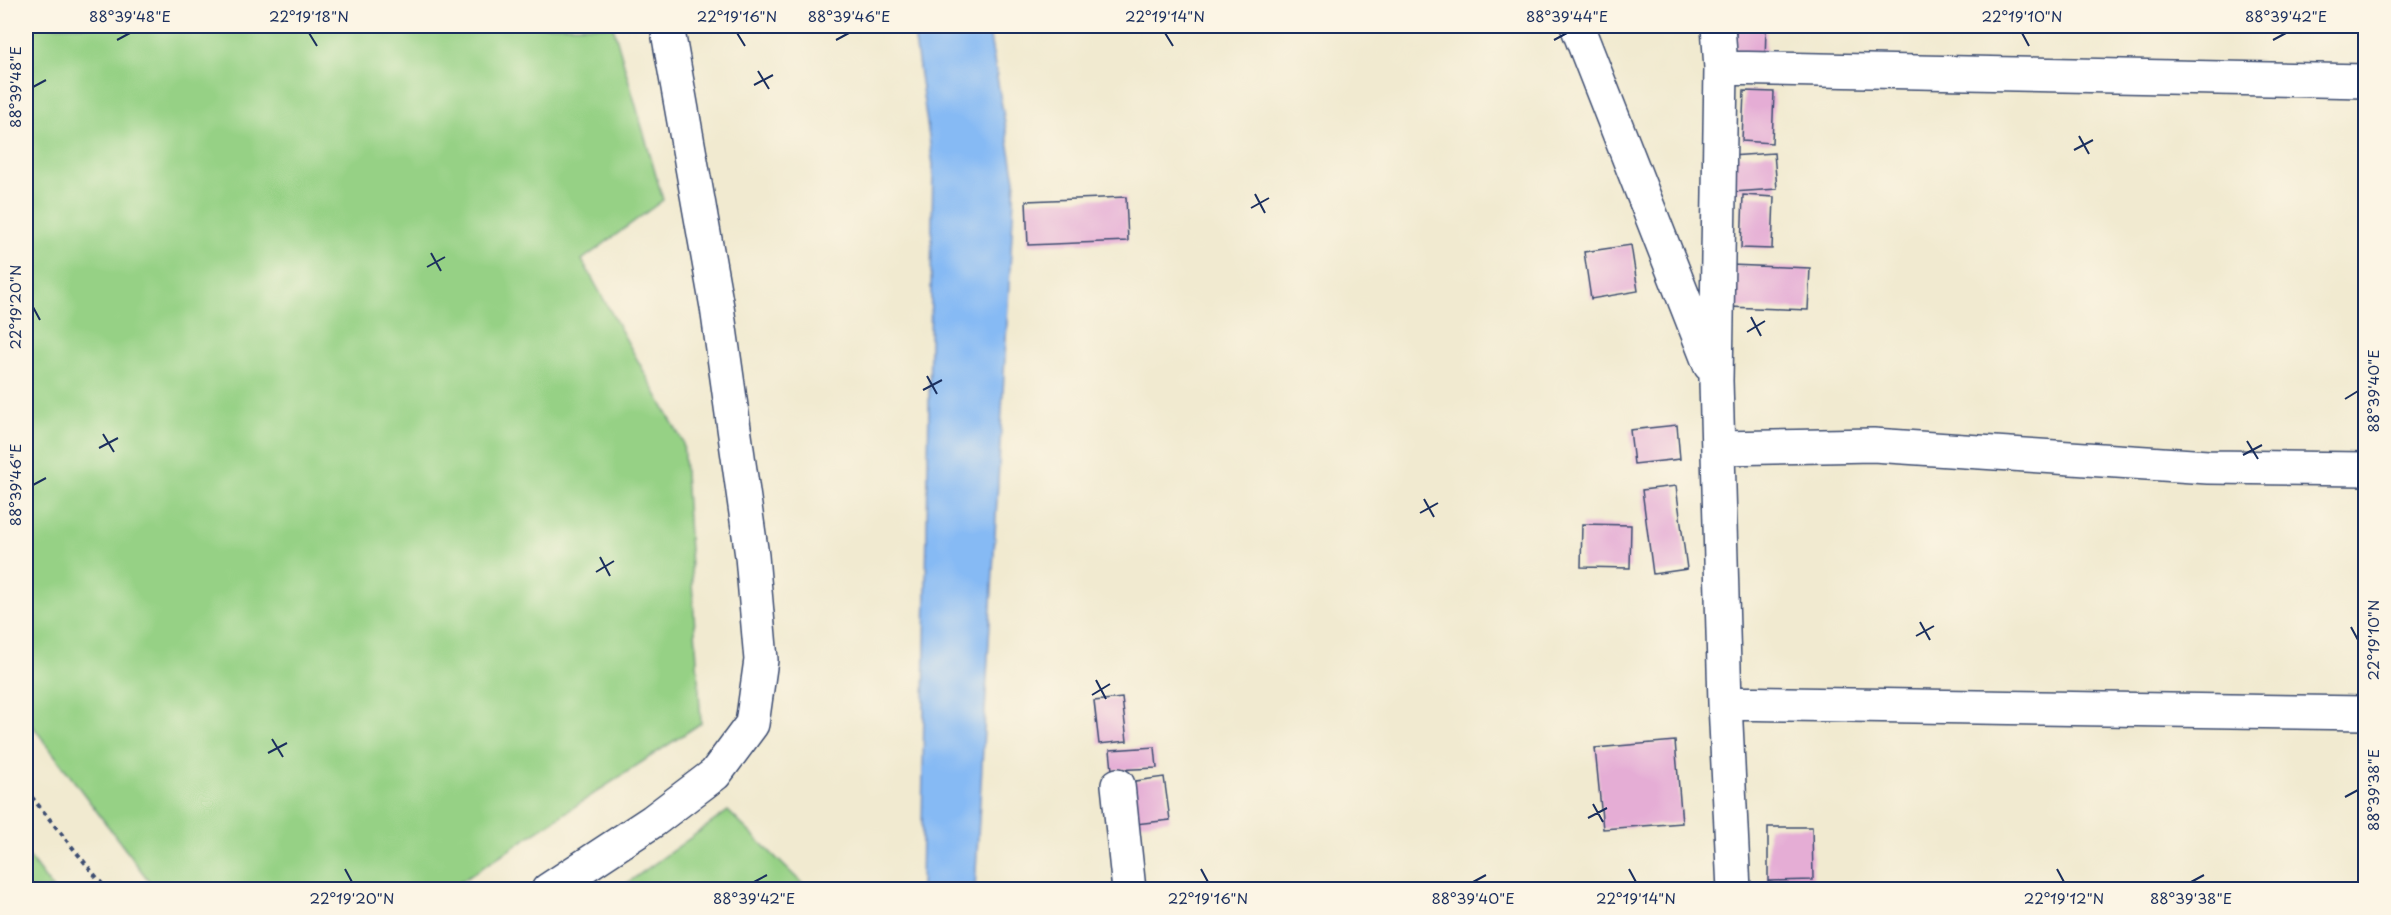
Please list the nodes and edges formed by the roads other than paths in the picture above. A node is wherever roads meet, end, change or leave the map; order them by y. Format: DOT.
graph roads {
  1 [pos="667,26"];
  2 [pos="1577,26"];
  3 [pos="1718,26"];
  4 [pos="1721,68"];
  5 [pos="2366,81"];
  6 [pos="1716,381"];
  7 [pos="1719,448"];
  8 [pos="2366,469"];
  9 [pos="1725,703"];
  10 [pos="2366,713"];
  11 [pos="1118,785"];
  12 [pos="548,890"];
  13 [pos="1129,890"];
  14 [pos="1734,890"];
  1 -- 12 [label="street"];
  2 -- 6 [label="street"];
  3 -- 4 [label="street"];
  4 -- 5 [label="street"];
  4 -- 6 [label="street"];
  6 -- 7 [label="street"];
  7 -- 8 [label="street"];
  7 -- 9 [label="street"];
  9 -- 10 [label="street"];
  9 -- 14 [label="street"];
  11 -- 13 [label="street"];
}
